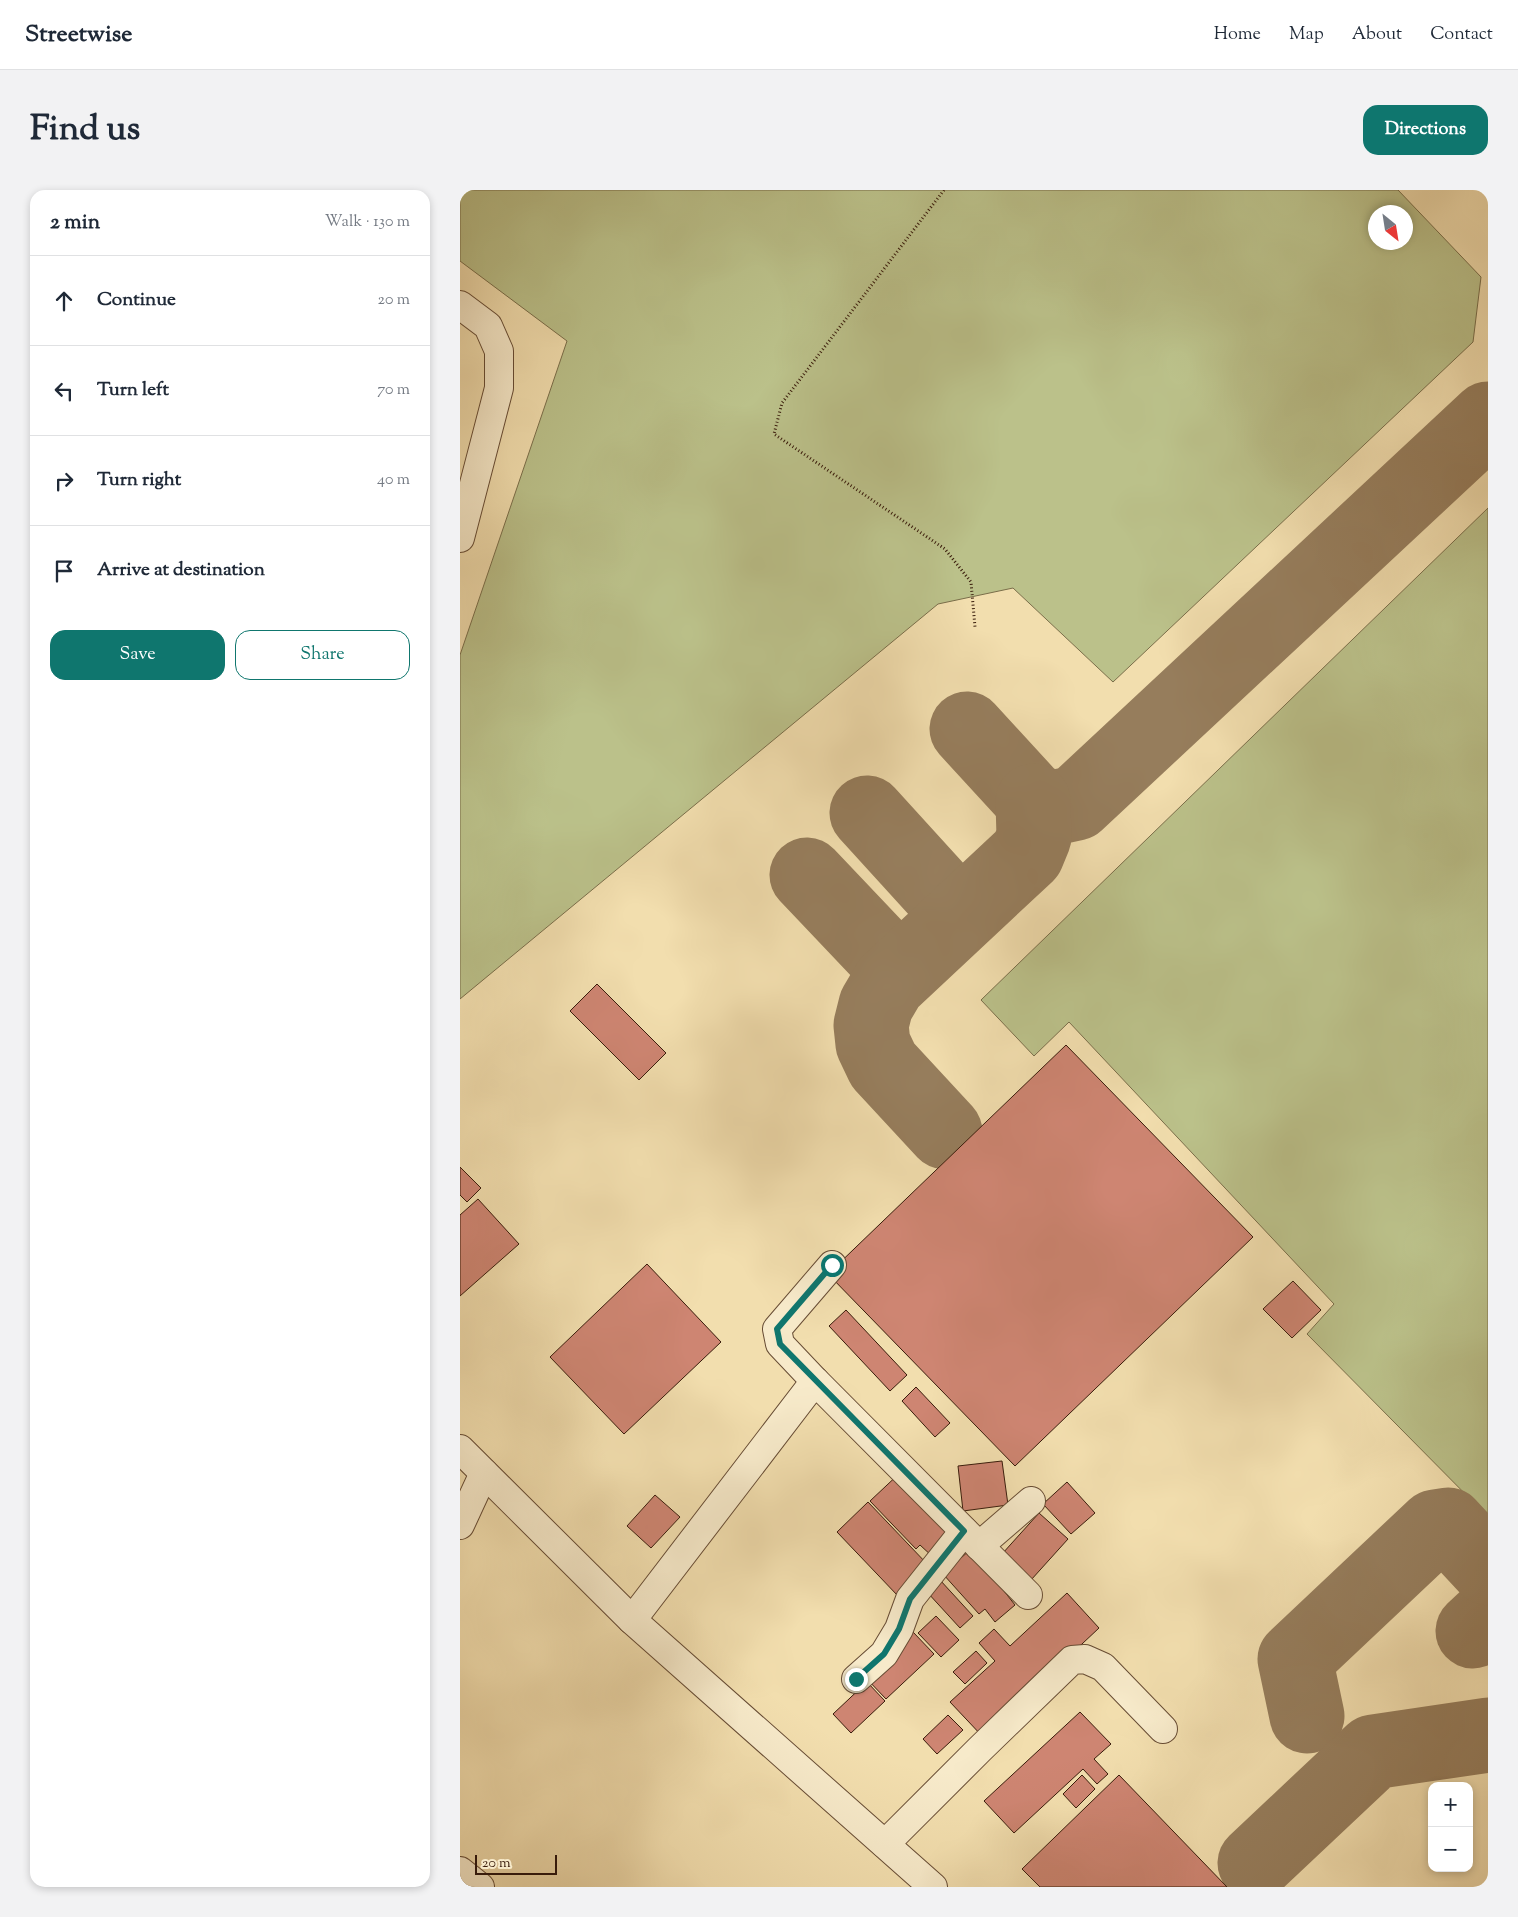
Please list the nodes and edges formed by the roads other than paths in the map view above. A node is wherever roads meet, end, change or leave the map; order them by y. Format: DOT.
graph roads {
  1 [pos="460,305"];
  2 [pos="460,538"];
  3 [pos="832,1265"];
  4 [pos="815,1381"];
  5 [pos="460,1449"];
  6 [pos="484,1473"];
  7 [pos="1031,1501"];
  8 [pos="460,1525"];
  9 [pos="971,1538"];
  10 [pos="1028,1595"];
  11 [pos="632,1620"];
  12 [pos="856,1679"];
  13 [pos="1163,1729"];
  14 [pos="885,1844"];
  15 [pos="460,1871"];
  16 [pos="480,1887"];
  17 [pos="933,1887"];
  1 -- 2 [label="street"];
  3 -- 4 [label="street"];
  4 -- 9 [label="street"];
  4 -- 11 [label="street"];
  5 -- 6 [label="street"];
  6 -- 8 [label="street"];
  6 -- 11 [label="street"];
  7 -- 9 [label="street"];
  9 -- 10 [label="street"];
  9 -- 12 [label="street"];
  11 -- 14 [label="street"];
  13 -- 14 [label="street"];
  14 -- 17 [label="street"];
  15 -- 16 [label="street"];
}
